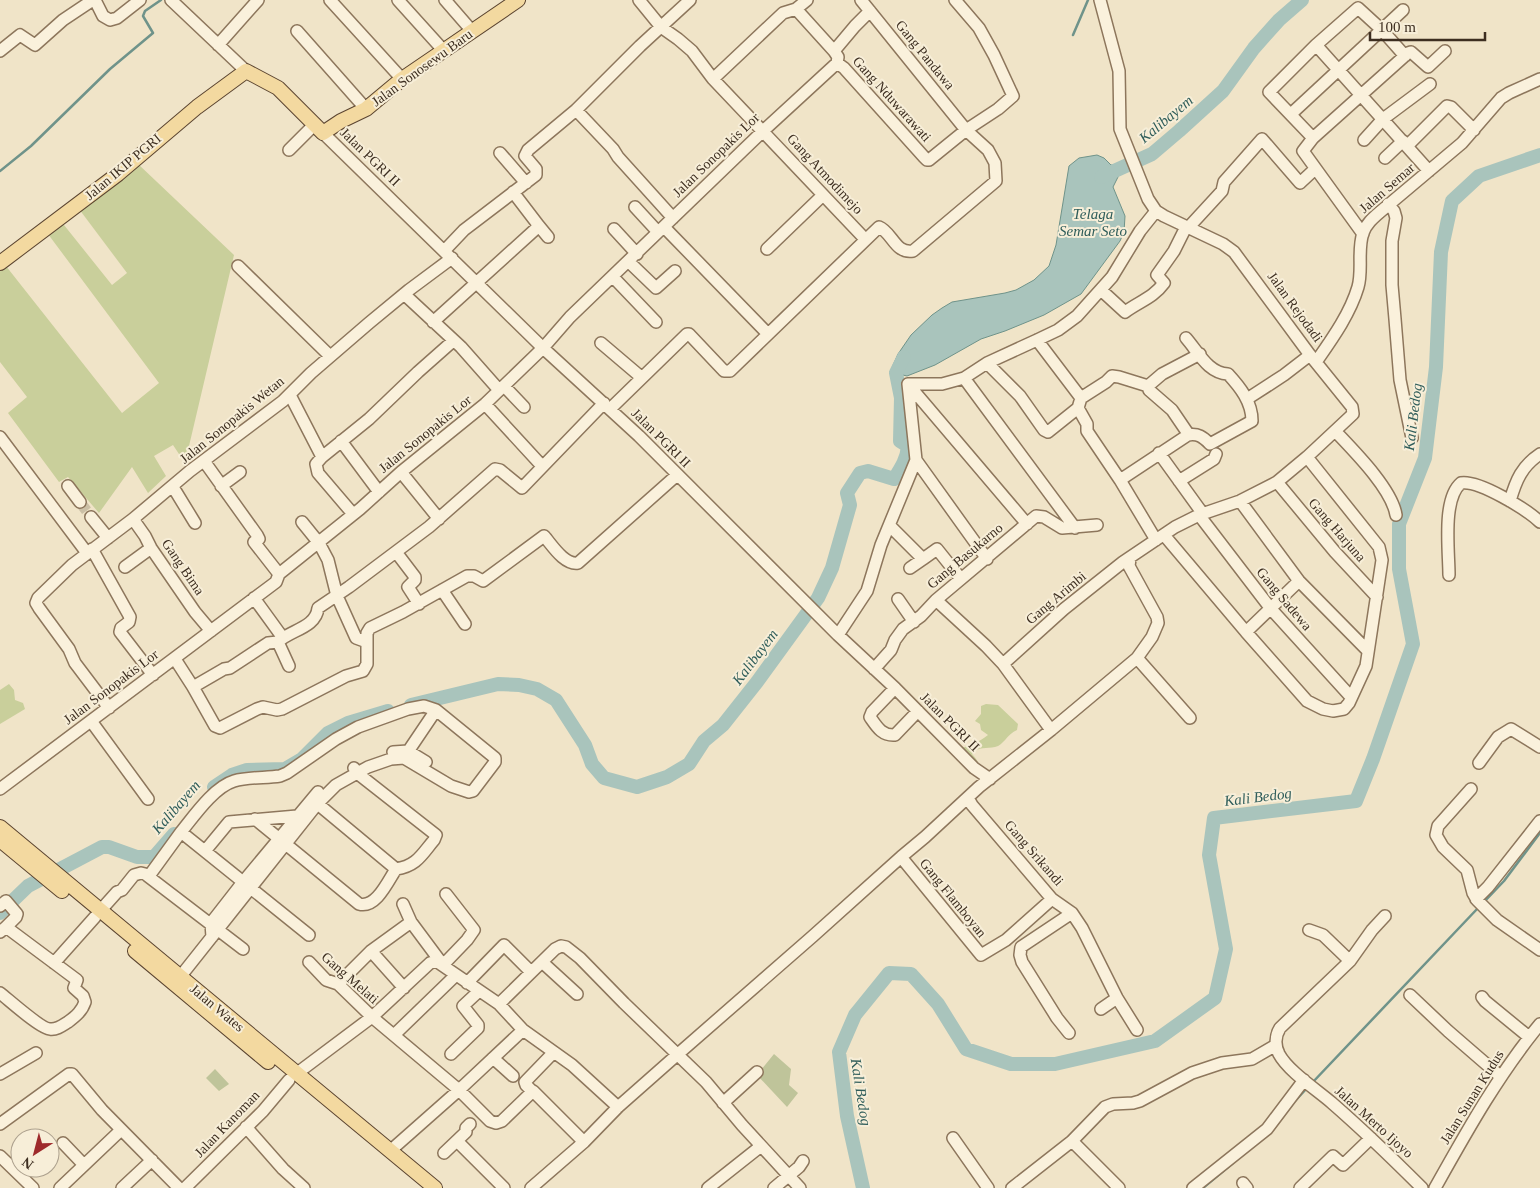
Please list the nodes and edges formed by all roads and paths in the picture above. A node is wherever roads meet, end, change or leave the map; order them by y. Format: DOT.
graph roads {
  1 [pos="94,0"];
  2 [pos="140,0"];
  3 [pos="258,0"];
  4 [pos="330,0"];
  5 [pos="398,0"];
  6 [pos="445,0"];
  7 [pos="518,0"];
  8 [pos="639,0"];
  9 [pos="690,0"];
  10 [pos="807,0"];
  11 [pos="861,0"];
  12 [pos="955,0"];
  13 [pos="1100,0"];
  14 [pos="171,1"];
  15 [pos="796,9"];
  16 [pos="1403,10"];
  17 [pos="870,11"];
  18 [pos="661,27"];
  19 [pos="1382,30"];
  20 [pos="297,31"];
  21 [pos="472,31"];
  22 [pos="218,45"];
  23 [pos="1316,45"];
  24 [pos="0,51"];
  25 [pos="444,51"];
  26 [pos="834,51"];
  27 [pos="1446,51"];
  28 [pos="1405,56"];
  29 [pos="836,64"];
  30 [pos="1338,70"];
  31 [pos="246,71"];
  32 [pos="402,79"];
  33 [pos="713,79"];
  34 [pos="1540,79"];
  35 [pos="1430,84"];
  36 [pos="1362,96"];
  37 [pos="366,109"];
  38 [pos="576,110"];
  39 [pos="1291,114"];
  40 [pos="1384,120"];
  41 [pos="319,128"];
  42 [pos="966,130"];
  43 [pos="1474,130"];
  44 [pos="763,131"];
  45 [pos="1313,138"];
  46 [pos="1364,140"];
  47 [pos="1405,144"];
  48 [pos="289,150"];
  49 [pos="500,153"];
  50 [pos="1385,158"];
  51 [pos="1315,169"];
  52 [pos="1429,171"];
  53 [pos="526,183"];
  54 [pos="512,192"];
  55 [pos="823,195"];
  56 [pos="1388,204"];
  57 [pos="635,207"];
  58 [pos="1156,210"];
  59 [pos="539,226"];
  60 [pos="665,226"];
  61 [pos="1187,227"];
  62 [pos="614,230"];
  63 [pos="1363,234"];
  64 [pos="548,237"];
  65 [pos="865,239"];
  66 [pos="767,250"];
  67 [pos="449,254"];
  68 [pos="633,258"];
  69 [pos="0,263"];
  70 [pos="238,266"];
  71 [pos="675,271"];
  72 [pos="612,277"];
  73 [pos="477,281"];
  74 [pos="1101,290"];
  75 [pos="404,294"];
  76 [pos="433,322"];
  77 [pos="656,322"];
  78 [pos="768,334"];
  79 [pos="1186,338"];
  80 [pos="1038,340"];
  81 [pos="453,341"];
  82 [pos="601,343"];
  83 [pos="543,348"];
  84 [pos="1200,354"];
  85 [pos="330,356"];
  86 [pos="1313,358"];
  87 [pos="987,363"];
  88 [pos="641,377"];
  89 [pos="964,378"];
  90 [pos="908,384"];
  91 [pos="1148,386"];
  92 [pos="502,388"];
  93 [pos="290,394"];
  94 [pos="1247,399"];
  95 [pos="1079,403"];
  96 [pos="485,404"];
  97 [pos="607,406"];
  98 [pos="524,408"];
  99 [pos="1336,432"];
  100 [pos="1189,435"];
  101 [pos="0,437"];
  102 [pos="1412,438"];
  103 [pos="341,441"];
  104 [pos="1159,453"];
  105 [pos="1216,454"];
  106 [pos="1540,454"];
  107 [pos="1307,457"];
  108 [pos="916,460"];
  109 [pos="204,461"];
  110 [pos="319,461"];
  111 [pos="542,466"];
  112 [pos="240,472"];
  113 [pos="401,472"];
  114 [pos="677,475"];
  115 [pos="1120,480"];
  116 [pos="1179,481"];
  117 [pos="1277,482"];
  118 [pos="68,486"];
  119 [pos="221,486"];
  120 [pos="173,487"];
  121 [pos="379,492"];
  122 [pos="1240,501"];
  123 [pos="1510,501"];
  124 [pos="80,502"];
  125 [pos="353,514"];
  126 [pos="1201,515"];
  127 [pos="1396,515"];
  128 [pos="92,517"];
  129 [pos="439,519"];
  130 [pos="133,520"];
  131 [pos="302,522"];
  132 [pos="1540,522"];
  133 [pos="195,523"];
  134 [pos="1027,524"];
  135 [pos="890,526"];
  136 [pos="1097,526"];
  137 [pos="1075,528"];
  138 [pos="108,538"];
  139 [pos="1160,538"];
  140 [pos="319,543"];
  141 [pos="151,548"];
  142 [pos="89,551"];
  143 [pos="396,552"];
  144 [pos="923,558"];
  145 [pos="987,559"];
  146 [pos="1130,559"];
  147 [pos="125,567"];
  148 [pos="910,568"];
  149 [pos="279,574"];
  150 [pos="1449,575"];
  151 [pos="961,579"];
  152 [pos="1300,581"];
  153 [pos="442,590"];
  154 [pos="337,596"];
  155 [pos="1377,597"];
  156 [pos="254,598"];
  157 [pos="898,599"];
  158 [pos="936,600"];
  159 [pos="418,604"];
  160 [pos="1271,609"];
  161 [pos="914,622"];
  162 [pos="465,624"];
  163 [pos="211,631"];
  164 [pos="1246,632"];
  165 [pos="838,635"];
  166 [pos="280,640"];
  167 [pos="367,642"];
  168 [pos="1367,650"];
  169 [pos="1137,658"];
  170 [pos="175,659"];
  171 [pos="1003,664"];
  172 [pos="290,666"];
  173 [pos="874,669"];
  174 [pos="153,675"];
  175 [pos="193,687"];
  176 [pos="895,688"];
  177 [pos="1350,697"];
  178 [pos="109,708"];
  179 [pos="436,710"];
  180 [pos="918,711"];
  181 [pos="1190,718"];
  182 [pos="91,721"];
  183 [pos="1051,730"];
  184 [pos="1540,747"];
  185 [pos="406,754"];
  186 [pos="1479,763"];
  187 [pos="974,768"];
  188 [pos="355,770"];
  189 [pos="990,779"];
  190 [pos="979,787"];
  191 [pos="0,789"];
  192 [pos="1472,789"];
  193 [pos="968,798"];
  194 [pos="148,799"];
  195 [pos="315,801"];
  196 [pos="297,816"];
  197 [pos="255,819"];
  198 [pos="1540,821"];
  199 [pos="0,827"];
  200 [pos="181,832"];
  201 [pos="0,840"];
  202 [pos="282,841"];
  203 [pos="205,851"];
  204 [pos="901,857"];
  205 [pos="34,861"];
  206 [pos="396,869"];
  207 [pos="149,876"];
  208 [pos="246,885"];
  209 [pos="446,894"];
  210 [pos="1052,898"];
  211 [pos="1478,901"];
  212 [pos="6,904"];
  213 [pos="403,904"];
  214 [pos="1072,912"];
  215 [pos="100,916"];
  216 [pos="1385,916"];
  217 [pos="411,922"];
  218 [pos="3,930"];
  219 [pos="213,930"];
  220 [pos="1309,930"];
  221 [pos="309,935"];
  222 [pos="243,949"];
  223 [pos="1540,950"];
  224 [pos="371,951"];
  225 [pos="1350,961"];
  226 [pos="309,962"];
  227 [pos="542,962"];
  228 [pos="57,965"];
  229 [pos="443,965"];
  230 [pos="531,972"];
  231 [pos="456,975"];
  232 [pos="180,977"];
  233 [pos="467,983"];
  234 [pos="338,984"];
  235 [pos="404,988"];
  236 [pos="478,992"];
  237 [pos="0,993"];
  238 [pos="576,994"];
  239 [pos="1410,996"];
  240 [pos="1482,997"];
  241 [pos="1117,998"];
  242 [pos="499,1004"];
  243 [pos="1101,1009"];
  244 [pos="372,1017"];
  245 [pos="1540,1024"];
  246 [pos="523,1030"];
  247 [pos="1137,1030"];
  248 [pos="1069,1033"];
  249 [pos="394,1035"];
  250 [pos="1529,1037"];
  251 [pos="1276,1045"];
  252 [pos="554,1052"];
  253 [pos="36,1053"];
  254 [pos="451,1054"];
  255 [pos="678,1054"];
  256 [pos="493,1058"];
  257 [pos="757,1072"];
  258 [pos="0,1074"];
  259 [pos="513,1076"];
  260 [pos="1500,1076"];
  261 [pos="292,1077"];
  262 [pos="1308,1083"];
  263 [pos="459,1090"];
  264 [pos="532,1091"];
  265 [pos="723,1103"];
  266 [pos="618,1107"];
  267 [pos="0,1124"];
  268 [pos="470,1124"];
  269 [pos="246,1127"];
  270 [pos="121,1130"];
  271 [pos="953,1138"];
  272 [pos="1372,1138"];
  273 [pos="457,1141"];
  274 [pos="1072,1141"];
  275 [pos="584,1142"];
  276 [pos="63,1143"];
  277 [pos="761,1146"];
  278 [pos="390,1151"];
  279 [pos="444,1153"];
  280 [pos="0,1156"];
  281 [pos="152,1160"];
  282 [pos="803,1161"];
  283 [pos="84,1166"];
  284 [pos="788,1177"];
  285 [pos="25,1186"];
  286 [pos="193,1186"];
  287 [pos="60,1188"];
  288 [pos="122,1188"];
  289 [pos="179,1188"];
  290 [pos="304,1188"];
  291 [pos="421,1188"];
  292 [pos="434,1188"];
  293 [pos="504,1188"];
  294 [pos="531,1188"];
  295 [pos="708,1188"];
  296 [pos="774,1188"];
  297 [pos="800,1188"];
  298 [pos="988,1188"];
  299 [pos="1012,1188"];
  300 [pos="1119,1188"];
  301 [pos="1193,1188"];
  302 [pos="1300,1188"];
  303 [pos="1422,1188"];
  304 [pos="1435,1188"];
  1 -- 2 [label="street"];
  1 -- 24 [label="street"];
  3 -- 22 [label="street"];
  4 -- 32 [label="street"];
  5 -- 25 [label="street"];
  6 -- 21 [label="street"];
  7 -- 21 [label="main road, Jalan Sonosewu Baru"];
  8 -- 18 [label="street, Gang Atmodimejo"];
  9 -- 18 [label="street"];
  10 -- 15 [label="street"];
  11 -- 17 [label="street, Gang Pandawa"];
  12 -- 42 [label="street"];
  13 -- 58 [label="street, Jalan Rejodadi"];
  14 -- 22 [label="street"];
  15 -- 26 [label="street"];
  15 -- 33 [label="street"];
  16 -- 19 [label="street"];
  17 -- 26 [label="street"];
  17 -- 42 [label="street, Gang Pandawa"];
  18 -- 33 [label="street, Gang Atmodimejo"];
  18 -- 38 [label="street"];
  19 -- 23 [label="street"];
  19 -- 28 [label="street"];
  19 -- 30 [label="street"];
  20 -- 37 [label="street"];
  21 -- 25 [label="main road, Jalan Sonosewu Baru"];
  22 -- 31 [label="street"];
  23 -- 30 [label="street"];
  23 -- 39 [label="street"];
  25 -- 32 [label="main road, Jalan Sonosewu Baru"];
  26 -- 29 [label="street"];
  27 -- 28 [label="street"];
  28 -- 36 [label="street"];
  29 -- 42 [label="street, Gang Nduwarawati"];
  29 -- 44 [label="street, Jalan Sonopakis Lor"];
  30 -- 36 [label="street"];
  30 -- 39 [label="street"];
  31 -- 41 [label="main road"];
  31 -- 69 [label="main road, Jalan IKIP PGRI"];
  32 -- 37 [label="main road, Jalan Sonosewu Baru"];
  33 -- 44 [label="street, Gang Atmodimejo"];
  34 -- 43 [label="street, Jalan Semar"];
  35 -- 40 [label="street"];
  36 -- 40 [label="street"];
  36 -- 45 [label="street"];
  37 -- 41 [label="main road, Jalan Sonosewu Baru"];
  38 -- 53 [label="street"];
  38 -- 60 [label="street"];
  39 -- 45 [label="street"];
  40 -- 46 [label="street"];
  40 -- 47 [label="street"];
  41 -- 48 [label="street"];
  41 -- 67 [label="street, Jalan PGRI II"];
  42 -- 65 [label="street, Gang Pandawa"];
  43 -- 47 [label="street"];
  43 -- 52 [label="street, Jalan Semar"];
  44 -- 55 [label="street, Gang Atmodimejo"];
  44 -- 60 [label="street, Jalan Sonopakis Lor"];
  45 -- 51 [label="street"];
  47 -- 50 [label="street"];
  47 -- 52 [label="street"];
  49 -- 53 [label="street"];
  51 -- 61 [label="street"];
  51 -- 63 [label="street"];
  52 -- 56 [label="street, Jalan Semar"];
  53 -- 54 [label="street, Jalan Sonopakis Wetan"];
  54 -- 59 [label="street"];
  54 -- 67 [label="street, Jalan Sonopakis Wetan"];
  55 -- 65 [label="street, Gang Atmodimejo"];
  55 -- 66 [label="street"];
  56 -- 63 [label="street, Jalan Semar"];
  56 -- 102 [label="street"];
  57 -- 60 [label="street"];
  58 -- 61 [label="street, Jalan Rejodadi"];
  58 -- 74 [label="street"];
  59 -- 64 [label="street"];
  59 -- 73 [label="street"];
  60 -- 68 [label="street, Jalan Sonopakis Lor"];
  60 -- 78 [label="street"];
  61 -- 74 [label="street"];
  61 -- 86 [label="street, Jalan Rejodadi"];
  62 -- 68 [label="street"];
  63 -- 86 [label="street, Jalan Semar"];
  65 -- 78 [label="street"];
  67 -- 73 [label="street, Jalan PGRI II"];
  67 -- 75 [label="street, Jalan Sonopakis Wetan"];
  68 -- 71 [label="street"];
  68 -- 72 [label="street, Jalan Sonopakis Lor"];
  70 -- 85 [label="street"];
  72 -- 77 [label="street"];
  72 -- 83 [label="street, Jalan Sonopakis Lor"];
  73 -- 76 [label="street"];
  73 -- 83 [label="street, Jalan PGRI II"];
  74 -- 80 [label="street"];
  75 -- 76 [label="street"];
  75 -- 85 [label="street, Jalan Sonopakis Wetan"];
  76 -- 81 [label="street"];
  78 -- 88 [label="street"];
  79 -- 84 [label="street"];
  80 -- 87 [label="street"];
  80 -- 95 [label="street"];
  81 -- 92 [label="street"];
  81 -- 103 [label="street"];
  82 -- 88 [label="street"];
  83 -- 92 [label="street, Jalan Sonopakis Lor"];
  83 -- 97 [label="street, Jalan PGRI II"];
  84 -- 91 [label="street"];
  84 -- 94 [label="street"];
  85 -- 93 [label="street, Jalan Sonopakis Wetan"];
  86 -- 94 [label="street, Jalan Semar"];
  86 -- 99 [label="street, Jalan Rejodadi"];
  87 -- 89 [label="street"];
  87 -- 95 [label="street"];
  88 -- 97 [label="street"];
  89 -- 90 [label="street"];
  89 -- 137 [label="street"];
  90 -- 108 [label="street"];
  90 -- 134 [label="street"];
  91 -- 95 [label="street"];
  91 -- 100 [label="street"];
  92 -- 96 [label="street, Jalan Sonopakis Lor"];
  92 -- 98 [label="street"];
  93 -- 109 [label="street, Jalan Sonopakis Wetan"];
  93 -- 110 [label="street"];
  94 -- 100 [label="street"];
  95 -- 115 [label="street"];
  96 -- 111 [label="street"];
  96 -- 113 [label="street, Jalan Sonopakis Lor"];
  97 -- 111 [label="street"];
  97 -- 114 [label="street, Jalan PGRI II"];
  99 -- 107 [label="street, Jalan Rejodadi"];
  99 -- 127 [label="street"];
  100 -- 104 [label="street"];
  101 -- 142 [label="street"];
  103 -- 110 [label="street"];
  103 -- 121 [label="street"];
  104 -- 115 [label="street"];
  104 -- 116 [label="street, Gang Sadewa"];
  105 -- 116 [label="street"];
  106 -- 123 [label="street"];
  107 -- 117 [label="street, Jalan Rejodadi"];
  107 -- 155 [label="street"];
  108 -- 135 [label="street"];
  108 -- 145 [label="street"];
  109 -- 119 [label="street"];
  109 -- 120 [label="street, Jalan Sonopakis Wetan"];
  110 -- 125 [label="street"];
  111 -- 129 [label="street"];
  112 -- 119 [label="street"];
  113 -- 121 [label="street, Jalan Sonopakis Lor"];
  113 -- 129 [label="street"];
  114 -- 153 [label="street"];
  114 -- 165 [label="street, Jalan PGRI II"];
  115 -- 139 [label="street"];
  116 -- 126 [label="street, Gang Sadewa"];
  117 -- 122 [label="street, Jalan Rejodadi"];
  117 -- 155 [label="street, Gang Harjuna"];
  118 -- 124 [label="street"];
  119 -- 149 [label="street"];
  120 -- 130 [label="street, Jalan Sonopakis Wetan"];
  120 -- 133 [label="street"];
  121 -- 125 [label="street, Jalan Sonopakis Lor"];
  122 -- 126 [label="street, Jalan Rejodadi"];
  122 -- 152 [label="street"];
  123 -- 132 [label="street"];
  123 -- 150 [label="street"];
  125 -- 140 [label="street, Jalan Sonopakis Lor"];
  126 -- 139 [label="street, Jalan Rejodadi"];
  126 -- 160 [label="street, Gang Sadewa"];
  128 -- 138 [label="street"];
  129 -- 143 [label="street"];
  130 -- 138 [label="street, Jalan Sonopakis Wetan"];
  130 -- 141 [label="street, Gang Bima"];
  131 -- 140 [label="street"];
  134 -- 137 [label="street"];
  134 -- 145 [label="street, Gang Basukarno"];
  135 -- 144 [label="street"];
  135 -- 165 [label="street"];
  136 -- 137 [label="street"];
  138 -- 142 [label="street, Jalan Sonopakis Wetan"];
  139 -- 146 [label="street, Jalan Rejodadi"];
  139 -- 164 [label="street"];
  140 -- 149 [label="street, Jalan Sonopakis Lor"];
  140 -- 154 [label="street"];
  141 -- 147 [label="street"];
  141 -- 163 [label="street, Gang Bima"];
  142 -- 174 [label="street"];
  142 -- 178 [label="street, Jalan Sonopakis Wetan"];
  143 -- 154 [label="street"];
  143 -- 159 [label="street"];
  144 -- 148 [label="street"];
  144 -- 151 [label="street"];
  145 -- 151 [label="street, Gang Basukarno"];
  146 -- 169 [label="street"];
  146 -- 171 [label="street, Gang Arimbi"];
  149 -- 156 [label="street, Jalan Sonopakis Lor"];
  151 -- 158 [label="street, Gang Basukarno"];
  152 -- 160 [label="street"];
  152 -- 168 [label="street"];
  153 -- 159 [label="street"];
  153 -- 162 [label="street"];
  154 -- 166 [label="street"];
  154 -- 167 [label="street"];
  155 -- 168 [label="street"];
  156 -- 163 [label="street, Jalan Sonopakis Lor"];
  156 -- 166 [label="street"];
  157 -- 161 [label="street"];
  158 -- 161 [label="street, Gang Basukarno"];
  158 -- 171 [label="street"];
  159 -- 167 [label="street"];
  160 -- 164 [label="street"];
  160 -- 177 [label="street, Gang Sadewa"];
  161 -- 173 [label="street, Gang Basukarno"];
  163 -- 170 [label="street, Jalan Sonopakis Lor"];
  164 -- 177 [label="street"];
  165 -- 173 [label="street, Jalan PGRI II"];
  166 -- 172 [label="street"];
  166 -- 175 [label="street"];
  167 -- 175 [label="street"];
  168 -- 177 [label="street"];
  169 -- 181 [label="street"];
  169 -- 183 [label="street"];
  170 -- 174 [label="street, Jalan Sonopakis Lor"];
  170 -- 175 [label="street"];
  171 -- 183 [label="street"];
  173 -- 176 [label="street, Jalan PGRI II"];
  174 -- 178 [label="street, Jalan Sonopakis Lor"];
  176 -- 180 [label="street, Jalan PGRI II"];
  176 -- 180 [label="street"];
  178 -- 182 [label="street, Jalan Sonopakis Lor"];
  179 -- 185 [label="street"];
  179 -- 185 [label="street"];
  179 -- 200 [label="street"];
  180 -- 187 [label="street, Jalan PGRI II"];
  182 -- 191 [label="street, Jalan Sonopakis Lor"];
  182 -- 194 [label="street"];
  183 -- 189 [label="street"];
  184 -- 186 [label="street"];
  185 -- 188 [label="street"];
  187 -- 189 [label="street, Jalan PGRI II"];
  187 -- 190 [label="street, Jalan PGRI II"];
  188 -- 195 [label="street"];
  188 -- 206 [label="street"];
  189 -- 190 [label="street"];
  190 -- 193 [label="street"];
  192 -- 211 [label="street"];
  193 -- 204 [label="street"];
  193 -- 210 [label="street, Gang Srikandi"];
  195 -- 196 [label="street"];
  195 -- 202 [label="street"];
  195 -- 206 [label="street"];
  196 -- 197 [label="street"];
  196 -- 202 [label="street"];
  197 -- 202 [label="street"];
  197 -- 203 [label="street"];
  198 -- 211 [label="street"];
  199 -- 205 [label="main road, Jalan Wates"];
  200 -- 203 [label="street"];
  200 -- 207 [label="street"];
  201 -- 205 [label="main road, Jalan Wates"];
  202 -- 206 [label="street"];
  202 -- 208 [label="street"];
  203 -- 208 [label="street"];
  204 -- 210 [label="street, Gang Flamboyan"];
  204 -- 255 [label="street"];
  205 -- 215 [label="main road, Jalan Wates"];
  207 -- 215 [label="street"];
  207 -- 219 [label="street"];
  208 -- 219 [label="street"];
  208 -- 221 [label="street"];
  209 -- 229 [label="street"];
  210 -- 214 [label="street, Gang Srikandi"];
  211 -- 223 [label="street"];
  212 -- 218 [label="street"];
  213 -- 217 [label="street"];
  214 -- 241 [label="street, Gang Srikandi"];
  214 -- 248 [label="street"];
  215 -- 228 [label="street"];
  215 -- 232 [label="main road, Jalan Wates"];
  215 -- 261 [label="main road, Jalan Wates"];
  216 -- 225 [label="street"];
  217 -- 224 [label="street"];
  217 -- 229 [label="street"];
  218 -- 228 [label="street"];
  219 -- 222 [label="street"];
  219 -- 232 [label="street"];
  220 -- 225 [label="street"];
  224 -- 234 [label="street"];
  224 -- 235 [label="street"];
  225 -- 251 [label="street"];
  226 -- 234 [label="street, Gang Melati"];
  227 -- 230 [label="street"];
  227 -- 238 [label="street"];
  227 -- 255 [label="street"];
  228 -- 237 [label="street"];
  229 -- 231 [label="street"];
  229 -- 235 [label="street, Jalan Kanoman"];
  230 -- 233 [label="street"];
  230 -- 242 [label="street"];
  231 -- 233 [label="street"];
  231 -- 249 [label="street"];
  232 -- 261 [label="main road, Jalan Wates"];
  233 -- 236 [label="street"];
  234 -- 244 [label="street, Gang Melati"];
  235 -- 244 [label="street, Jalan Kanoman"];
  236 -- 242 [label="street"];
  236 -- 254 [label="street"];
  239 -- 260 [label="street"];
  240 -- 250 [label="street"];
  241 -- 243 [label="street"];
  241 -- 247 [label="street, Gang Srikandi"];
  242 -- 246 [label="street"];
  244 -- 249 [label="street, Gang Melati"];
  244 -- 261 [label="street, Jalan Kanoman"];
  245 -- 250 [label="street, Jalan Sunan Kudus"];
  246 -- 252 [label="street"];
  246 -- 256 [label="street"];
  249 -- 263 [label="street, Gang Melati"];
  250 -- 260 [label="street, Jalan Sunan Kudus"];
  251 -- 262 [label="street, Jalan Merto Ijoyo"];
  251 -- 274 [label="street"];
  252 -- 264 [label="street"];
  252 -- 266 [label="street"];
  253 -- 258 [label="street"];
  255 -- 265 [label="street"];
  255 -- 266 [label="street"];
  256 -- 259 [label="street"];
  256 -- 263 [label="street"];
  257 -- 265 [label="street"];
  260 -- 304 [label="street, Jalan Sunan Kudus"];
  261 -- 269 [label="street, Jalan Kanoman"];
  261 -- 278 [label="main road, Jalan Wates"];
  261 -- 291 [label="main road, Jalan Wates"];
  262 -- 272 [label="street, Jalan Merto Ijoyo"];
  262 -- 301 [label="street"];
  263 -- 264 [label="street, Gang Melati"];
  263 -- 278 [label="street"];
  264 -- 275 [label="street"];
  265 -- 277 [label="street"];
  266 -- 275 [label="street"];
  267 -- 270 [label="street"];
  268 -- 273 [label="street"];
  269 -- 286 [label="street, Jalan Kanoman"];
  269 -- 290 [label="street"];
  270 -- 281 [label="street"];
  270 -- 283 [label="street"];
  271 -- 298 [label="street"];
  272 -- 302 [label="street"];
  272 -- 303 [label="street, Jalan Merto Ijoyo"];
  273 -- 279 [label="street"];
  273 -- 293 [label="street"];
  274 -- 299 [label="street"];
  274 -- 300 [label="street"];
  275 -- 294 [label="street"];
  276 -- 283 [label="street"];
  277 -- 284 [label="street"];
  277 -- 295 [label="street"];
  278 -- 292 [label="main road, Jalan Wates"];
  280 -- 285 [label="street"];
  281 -- 288 [label="street"];
  281 -- 289 [label="street"];
  282 -- 284 [label="street"];
  283 -- 287 [label="street"];
  284 -- 296 [label="street"];
  284 -- 297 [label="street"];
}
